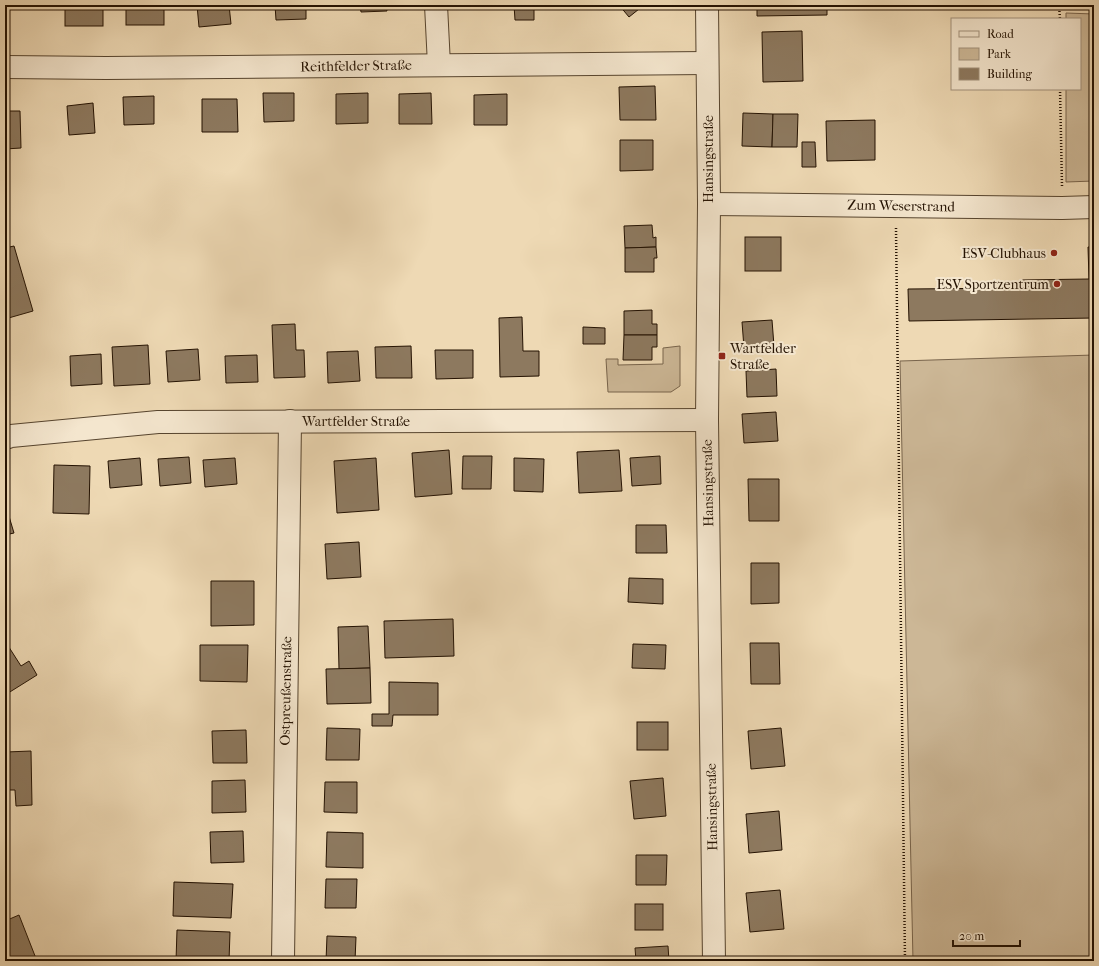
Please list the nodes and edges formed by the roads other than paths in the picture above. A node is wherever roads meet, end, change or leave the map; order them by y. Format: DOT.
graph roads {
  1 [pos="436,5"];
  2 [pos="707,5"];
  3 [pos="707,63"];
  4 [pos="439,65"];
  5 [pos="5,67"];
  6 [pos="709,204"];
  7 [pos="1094,207"];
  8 [pos="708,420"];
  9 [pos="290,421"];
  10 [pos="5,438"];
  11 [pos="283,961"];
  12 [pos="714,961"];
  1 -- 4 [label="street"];
  2 -- 3 [label="street, Hansingstraße"];
  3 -- 4 [label="street, Reithfelder Straße"];
  3 -- 6 [label="street, Hansingstraße"];
  4 -- 5 [label="street, Reithfelder Straße"];
  6 -- 7 [label="street, Zum Weserstrand"];
  6 -- 8 [label="street, Hansingstraße"];
  8 -- 9 [label="street, Wartfelder Straße"];
  8 -- 12 [label="street, Hansingstraße"];
  9 -- 10 [label="street, Wartfelder Straße"];
  9 -- 11 [label="street, Ostpreußenstraße"];
}
